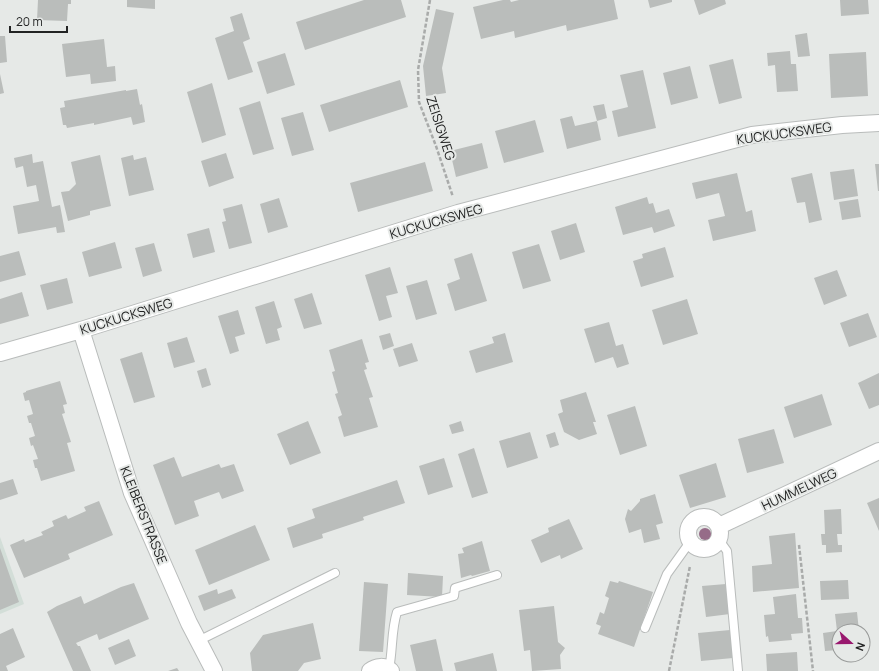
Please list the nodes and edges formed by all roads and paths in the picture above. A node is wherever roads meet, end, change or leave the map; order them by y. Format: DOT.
graph roads {
  1 [pos="430,0"];
  2 [pos="879,123"];
  3 [pos="458,213"];
  4 [pos="81,330"];
  5 [pos="0,353"];
  6 [pos="879,451"];
  7 [pos="719,533"];
  8 [pos="692,544"];
  9 [pos="799,545"];
  10 [pos="335,573"];
  11 [pos="497,575"];
  12 [pos="645,628"];
  13 [pos="198,641"];
  14 [pos="390,670"];
  15 [pos="214,671"];
  16 [pos="370,671"];
  17 [pos="669,671"];
  18 [pos="738,671"];
  19 [pos="813,671"];
  1 -- 3 [label="path, ZEISIGWEG"];
  2 -- 3 [label="street, KUCKUCKSWEG"];
  3 -- 4 [label="street, KUCKUCKSWEG"];
  4 -- 5 [label="street, KUCKUCKSWEG"];
  4 -- 13 [label="street, KLEIBERSTRASSE"];
  6 -- 7 [label="street, HUMMELWEG"];
  7 -- 8 [label="street, HUMMELWEG"];
  7 -- 8 [label="street"];
  7 -- 18 [label="lane"];
  8 -- 12 [label="lane"];
  8 -- 17 [label="path"];
  9 -- 19 [label="path"];
  10 -- 13 [label="lane"];
  11 -- 14 [label="lane"];
  13 -- 15 [label="street, KLEIBERSTRASSE"];
  14 -- 16 [label="street"];
}
